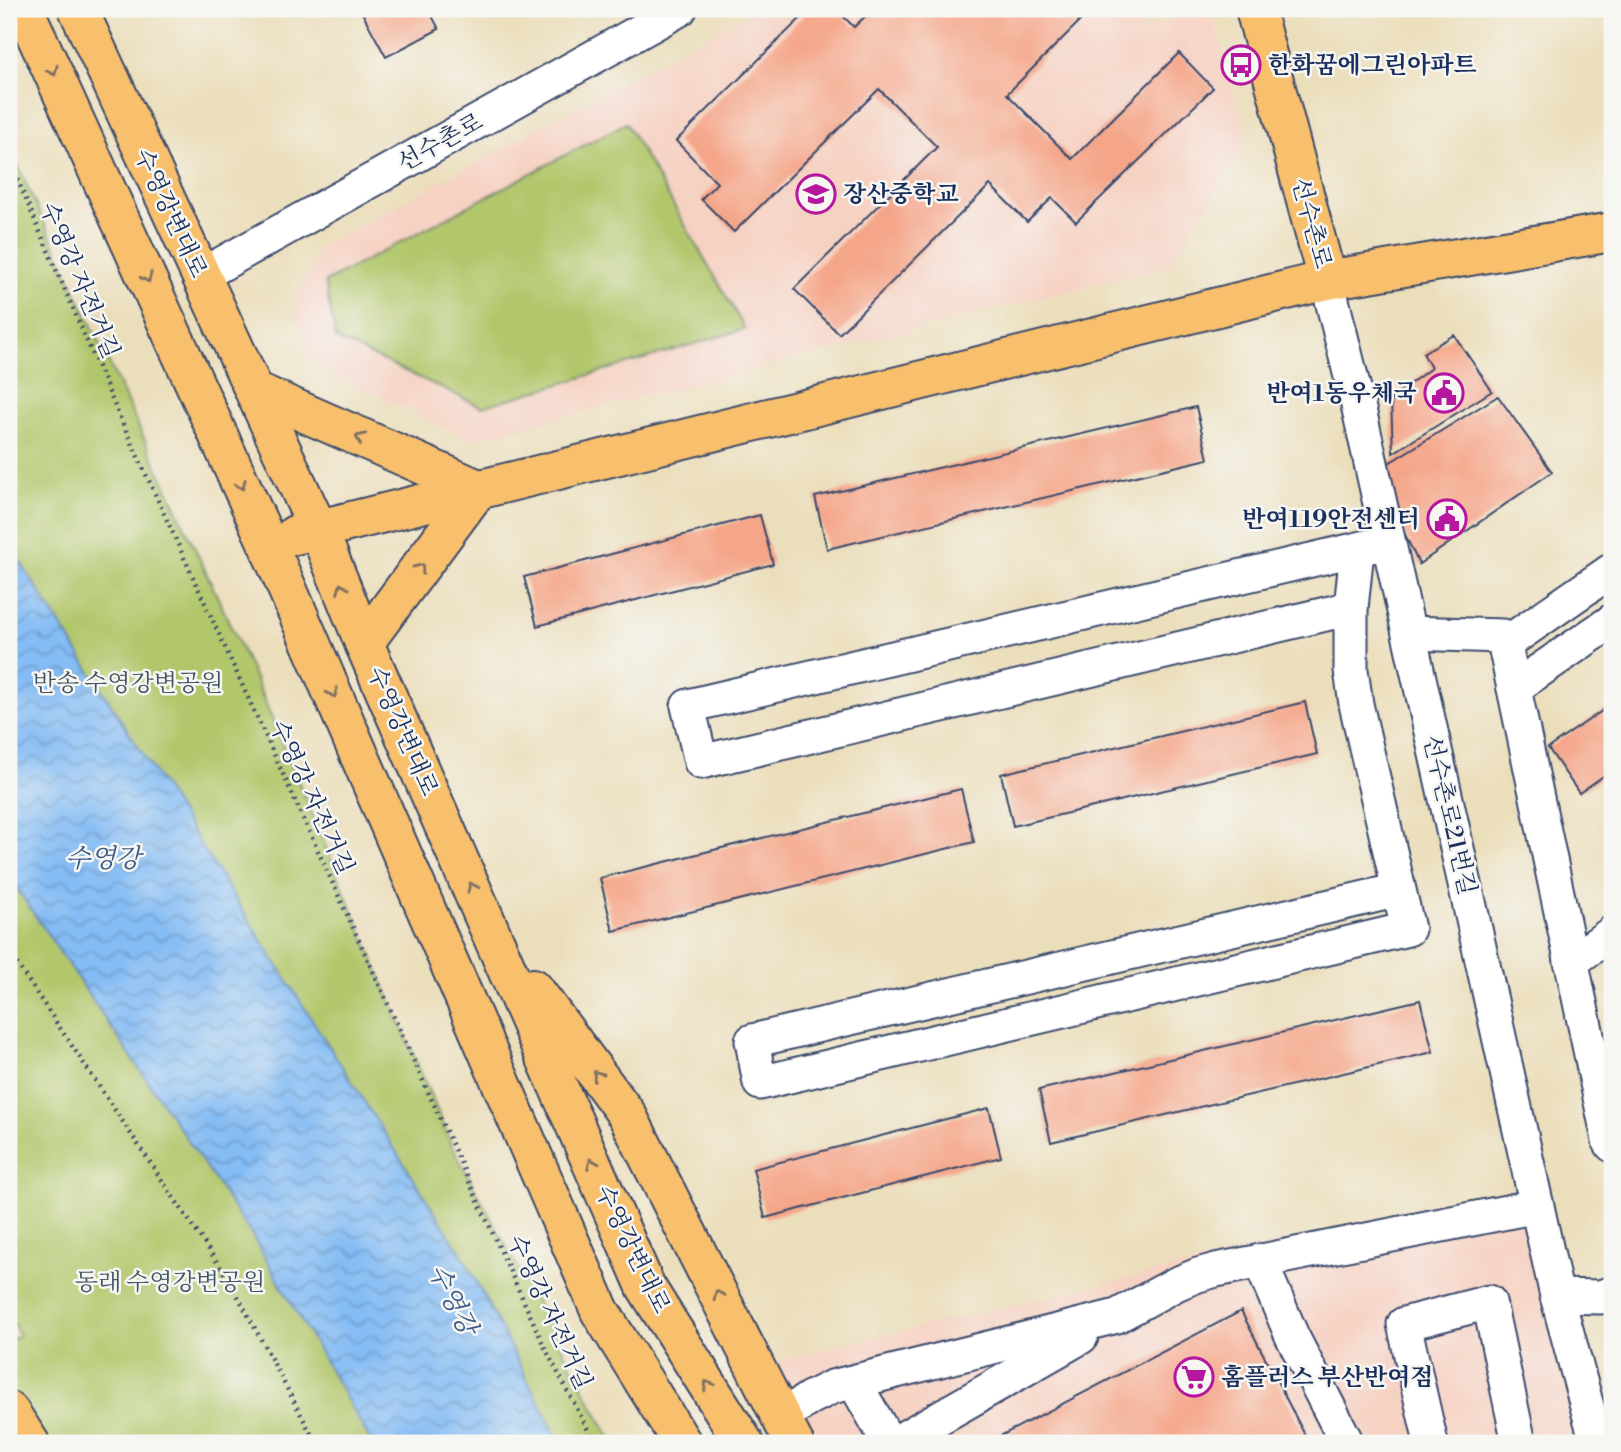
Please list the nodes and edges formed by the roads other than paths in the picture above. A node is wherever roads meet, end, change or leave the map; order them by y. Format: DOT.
graph roads {
  1 [pos="24,9"];
  2 [pos="78,9"];
  3 [pos="680,9"];
  4 [pos="1255,9"];
  5 [pos="1612,232"];
  6 [pos="200,276"];
  7 [pos="1327,280"];
  8 [pos="255,391"];
  9 [pos="478,489"];
  10 [pos="318,529"];
  11 [pos="267,542"];
  12 [pos="1373,546"];
  13 [pos="1612,570"];
  14 [pos="1351,608"];
  15 [pos="1612,621"];
  16 [pos="1409,633"];
  17 [pos="364,643"];
  18 [pos="1505,644"];
  19 [pos="1514,688"];
  20 [pos="1399,890"];
  21 [pos="1612,933"];
  22 [pos="493,934"];
  23 [pos="1571,962"];
  24 [pos="1604,1073"];
  25 [pos="1612,1145"];
  26 [pos="1537,1206"];
  27 [pos="1259,1261"];
  28 [pos="1612,1293"];
  29 [pos="1557,1296"];
  30 [pos="1117,1316"];
  31 [pos="854,1382"];
  32 [pos="9,1411"];
  33 [pos="9,1429"];
  34 [pos="787,1431"];
  35 [pos="17,1443"];
  36 [pos="30,1443"];
  37 [pos="682,1443"];
  38 [pos="744,1443"];
  39 [pos="889,1443"];
  40 [pos="895,1443"];
  41 [pos="1347,1443"];
  42 [pos="1431,1443"];
  43 [pos="1519,1443"];
  44 [pos="1597,1443"];
  1 -- 11 [label="main road, 수영강변대로, one-way"];
  2 -- 6 [label="main road, 수영강변대로"];
  3 -- 6 [label="street, 선수촌로"];
  4 -- 7 [label="main road, 선수촌로"];
  5 -- 7 [label="main road, 선수촌로"];
  6 -- 8 [label="main road, 수영강변대로"];
  7 -- 9 [label="main road"];
  7 -- 12 [label="street, 선수촌로21번길"];
  9 -- 8 [label="main road, one-way"];
  8 -- 10 [label="main road, 수영강변대로"];
  9 -- 10 [label="main road"];
  17 -- 9 [label="main road, one-way"];
  10 -- 11 [label="main road"];
  17 -- 10 [label="main road, 수영강변대로, one-way"];
  11 -- 37 [label="main road, 수영강변대로, one-way"];
  12 -- 14 [label="street"];
  12 -- 14 [label="street"];
  12 -- 16 [label="street, 선수촌로21번길"];
  13 -- 18 [label="street"];
  14 -- 20 [label="street"];
  15 -- 19 [label="street"];
  16 -- 18 [label="street"];
  16 -- 26 [label="street, 선수촌로21번길"];
  22 -- 17 [label="main road, 수영강변대로, one-way"];
  18 -- 19 [label="street"];
  19 -- 23 [label="street"];
  20 -- 20 [label="street"];
  21 -- 23 [label="street"];
  34 -- 22 [label="main road, one-way"];
  38 -- 22 [label="main road, 수영강변대로, one-way"];
  23 -- 24 [label="street"];
  24 -- 25 [label="street"];
  26 -- 27 [label="street"];
  26 -- 29 [label="street, 선수촌로21번길"];
  27 -- 30 [label="street"];
  27 -- 41 [label="street"];
  28 -- 29 [label="street"];
  29 -- 44 [label="street, 선수촌로21번길"];
  30 -- 31 [label="street"];
  30 -- 40 [label="street"];
  31 -- 34 [label="street"];
  31 -- 39 [label="street"];
  32 -- 36 [label="main road"];
  33 -- 35 [label="main road"];
  42 -- 43 [label="street"];
}
